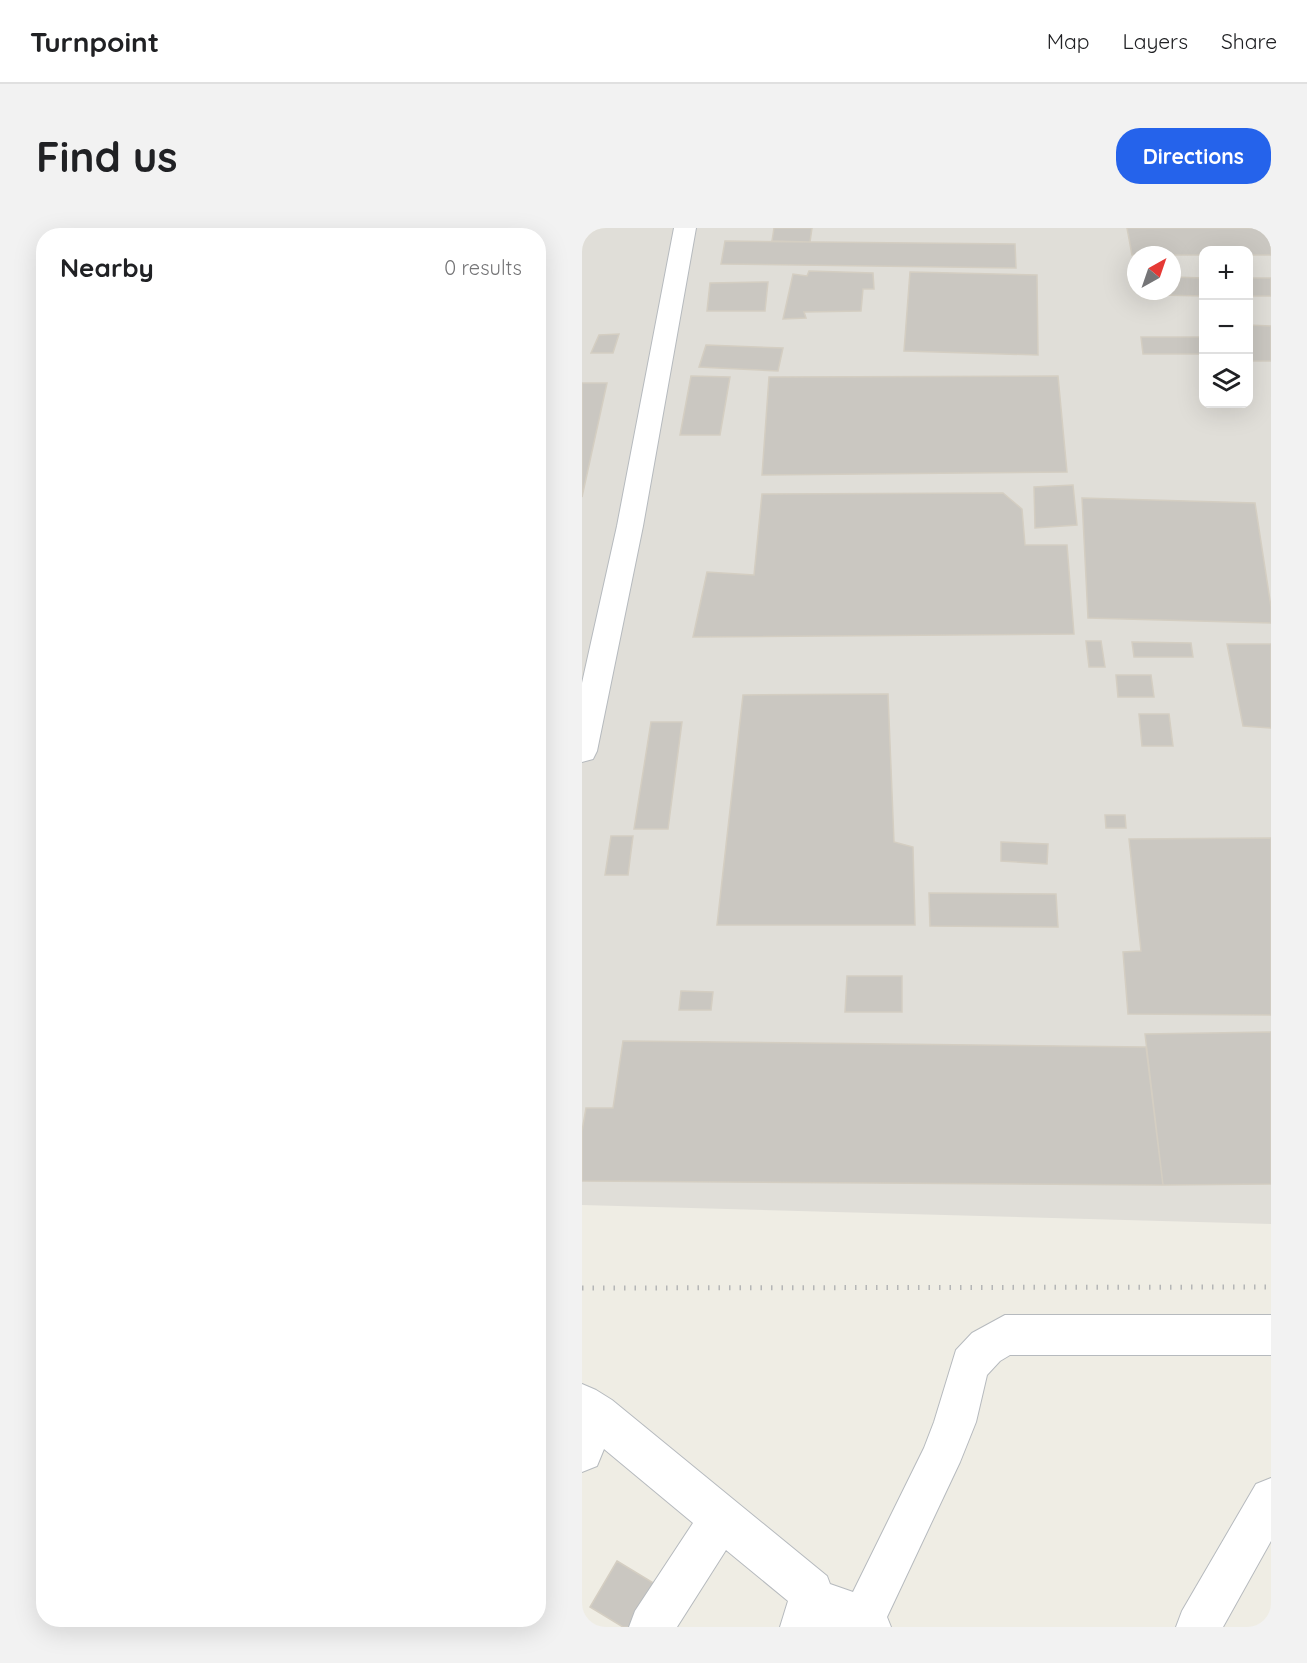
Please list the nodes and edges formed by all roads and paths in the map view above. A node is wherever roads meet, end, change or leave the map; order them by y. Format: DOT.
graph roads {
  1 [pos="685,228"];
  2 [pos="582,751"];
  3 [pos="1271,1335"];
  4 [pos="587,1423"];
  5 [pos="1271,1498"];
  6 [pos="722,1518"];
  7 [pos="807,1614"];
  8 [pos="865,1624"];
  9 [pos="651,1627"];
  10 [pos="1198,1627"];
  1 -- 2 [label="street"];
  3 -- 8 [label="street"];
  4 -- 6 [label="street"];
  5 -- 10 [label="street"];
  6 -- 7 [label="street"];
  6 -- 9 [label="street"];
  7 -- 8 [label="street"];
}
